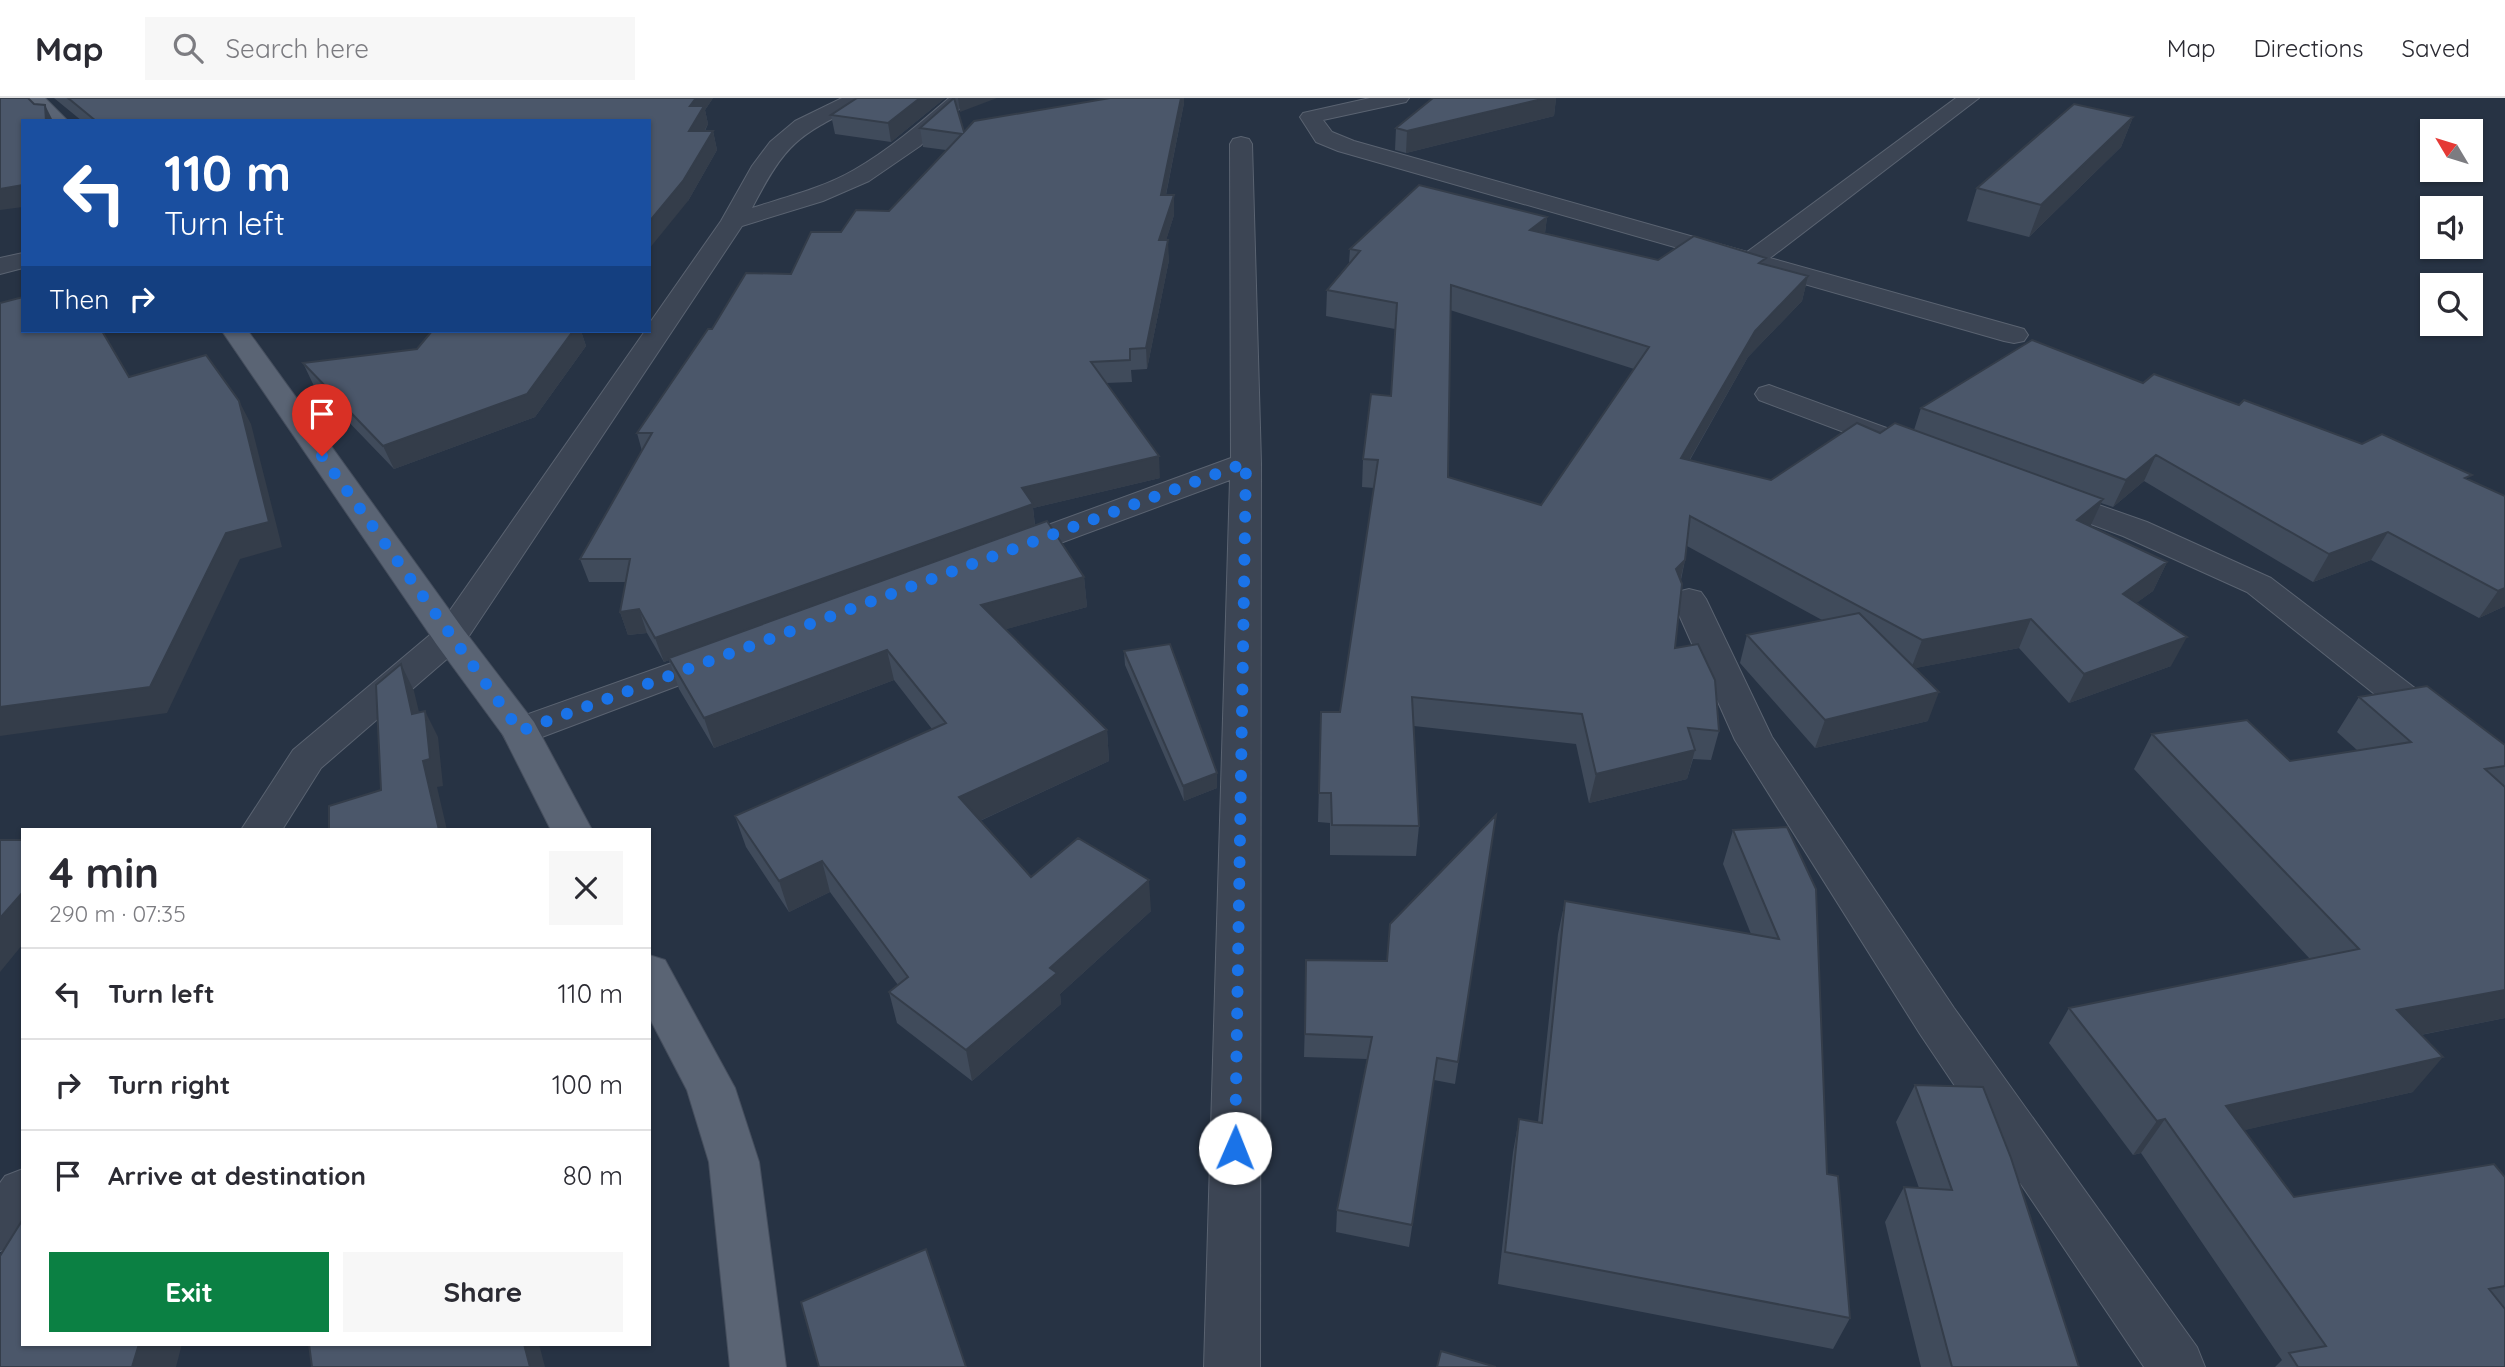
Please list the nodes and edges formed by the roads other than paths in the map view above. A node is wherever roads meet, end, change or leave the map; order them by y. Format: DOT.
graph roads {
  1 [pos="33,98"];
  2 [pos="858,98"];
  3 [pos="961,98"];
  4 [pos="1399,98"];
  5 [pos="1969,98"];
  6 [pos="56,119"];
  7 [pos="1241,144"];
  8 [pos="733,221"];
  9 [pos="21,261"];
  10 [pos="1751,261"];
  11 [pos="0,266"];
  12 [pos="236,333"];
  13 [pos="2014,335"];
  14 [pos="1769,394"];
  15 [pos="1926,452"];
  16 [pos="1246,463"];
  17 [pos="2017,486"];
  18 [pos="974,563"];
  19 [pos="1689,599"];
  20 [pos="450,637"];
  21 [pos="753,645"];
  22 [pos="520,731"];
  23 [pos="2505,777"];
  24 [pos="262,828"];
  25 [pos="571,828"];
  26 [pos="651,977"];
  27 [pos="21,1195"];
  28 [pos="0,1227"];
  29 [pos="758,1367"];
  30 [pos="1232,1367"];
  31 [pos="2177,1367"];
  1 -- 6 [label="main road"];
  2 -- 8 [label="street"];
  3 -- 8 [label="street"];
  4 -- 10 [label="street"];
  5 -- 10 [label="street"];
  7 -- 16 [label="street"];
  8 -- 20 [label="street"];
  9 -- 11 [label="street"];
  10 -- 13 [label="street"];
  12 -- 20 [label="main road"];
  14 -- 15 [label="street"];
  16 -- 18 [label="street"];
  16 -- 30 [label="street"];
  17 -- 23 [label="street"];
  19 -- 31 [label="street"];
  20 -- 22 [label="main road"];
  20 -- 24 [label="street"];
  21 -- 22 [label="street"];
  22 -- 25 [label="main road"];
  26 -- 29 [label="main road"];
  27 -- 28 [label="street"];
}
